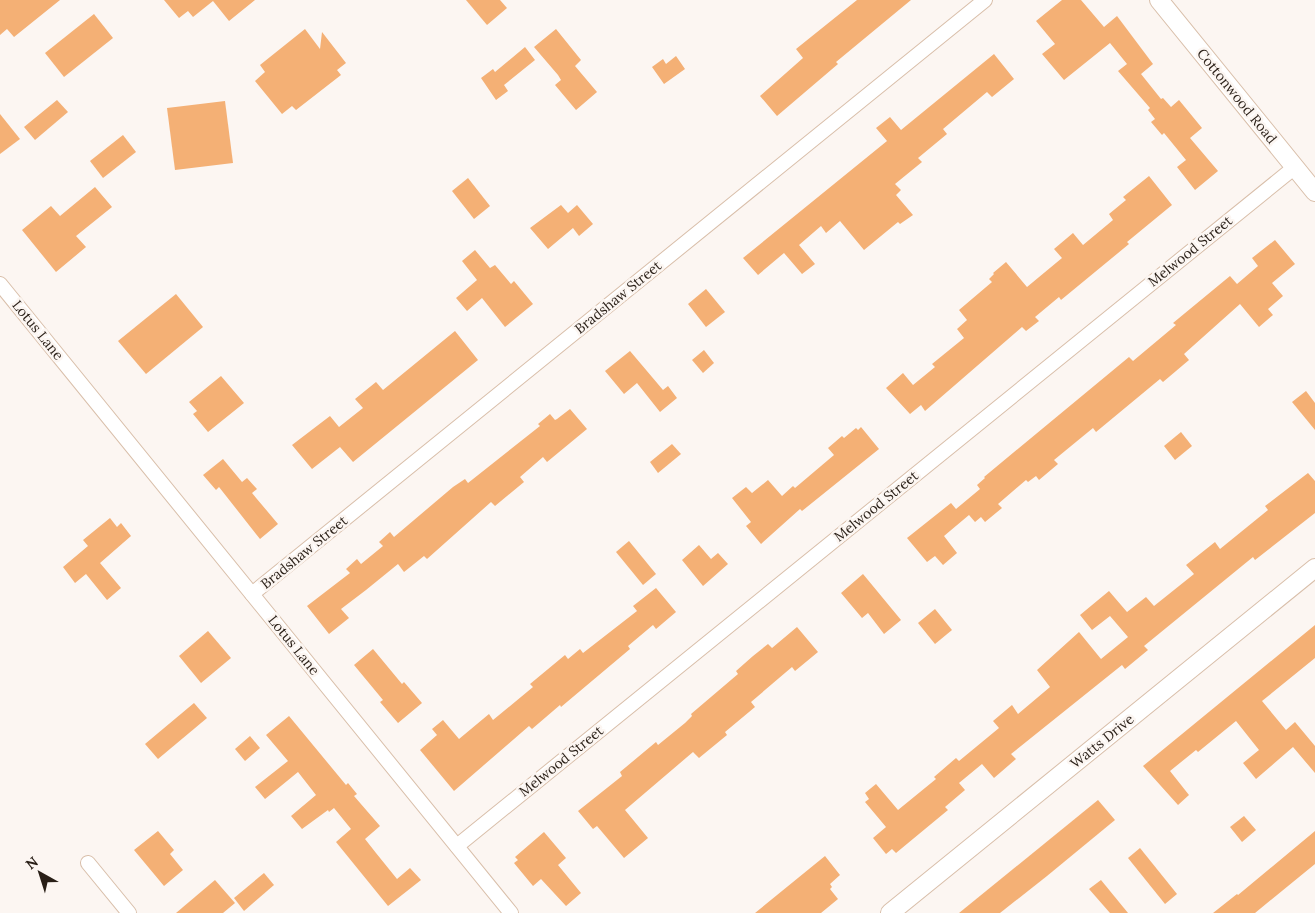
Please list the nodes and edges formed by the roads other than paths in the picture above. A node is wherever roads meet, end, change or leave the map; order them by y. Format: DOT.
graph roads {
  1 [pos="985,0"];
  2 [pos="1159,0"];
  3 [pos="1295,167"];
  4 [pos="1315,192"];
  5 [pos="0,284"];
  6 [pos="1315,568"];
  7 [pos="252,594"];
  8 [pos="457,846"];
  9 [pos="88,862"];
  10 [pos="129,913"];
  11 [pos="511,913"];
  12 [pos="890,913"];
  1 -- 7 [label="street, Bradshaw Street"];
  2 -- 3 [label="street, Cottonwood Road"];
  3 -- 4 [label="street, Cottonwood Road"];
  3 -- 8 [label="street, Melwood Street"];
  5 -- 7 [label="street, Lotus Lane"];
  6 -- 12 [label="street, Watts Drive"];
  7 -- 8 [label="street, Lotus Lane"];
  8 -- 11 [label="street, Lotus Lane"];
  9 -- 10 [label="street"];
}
